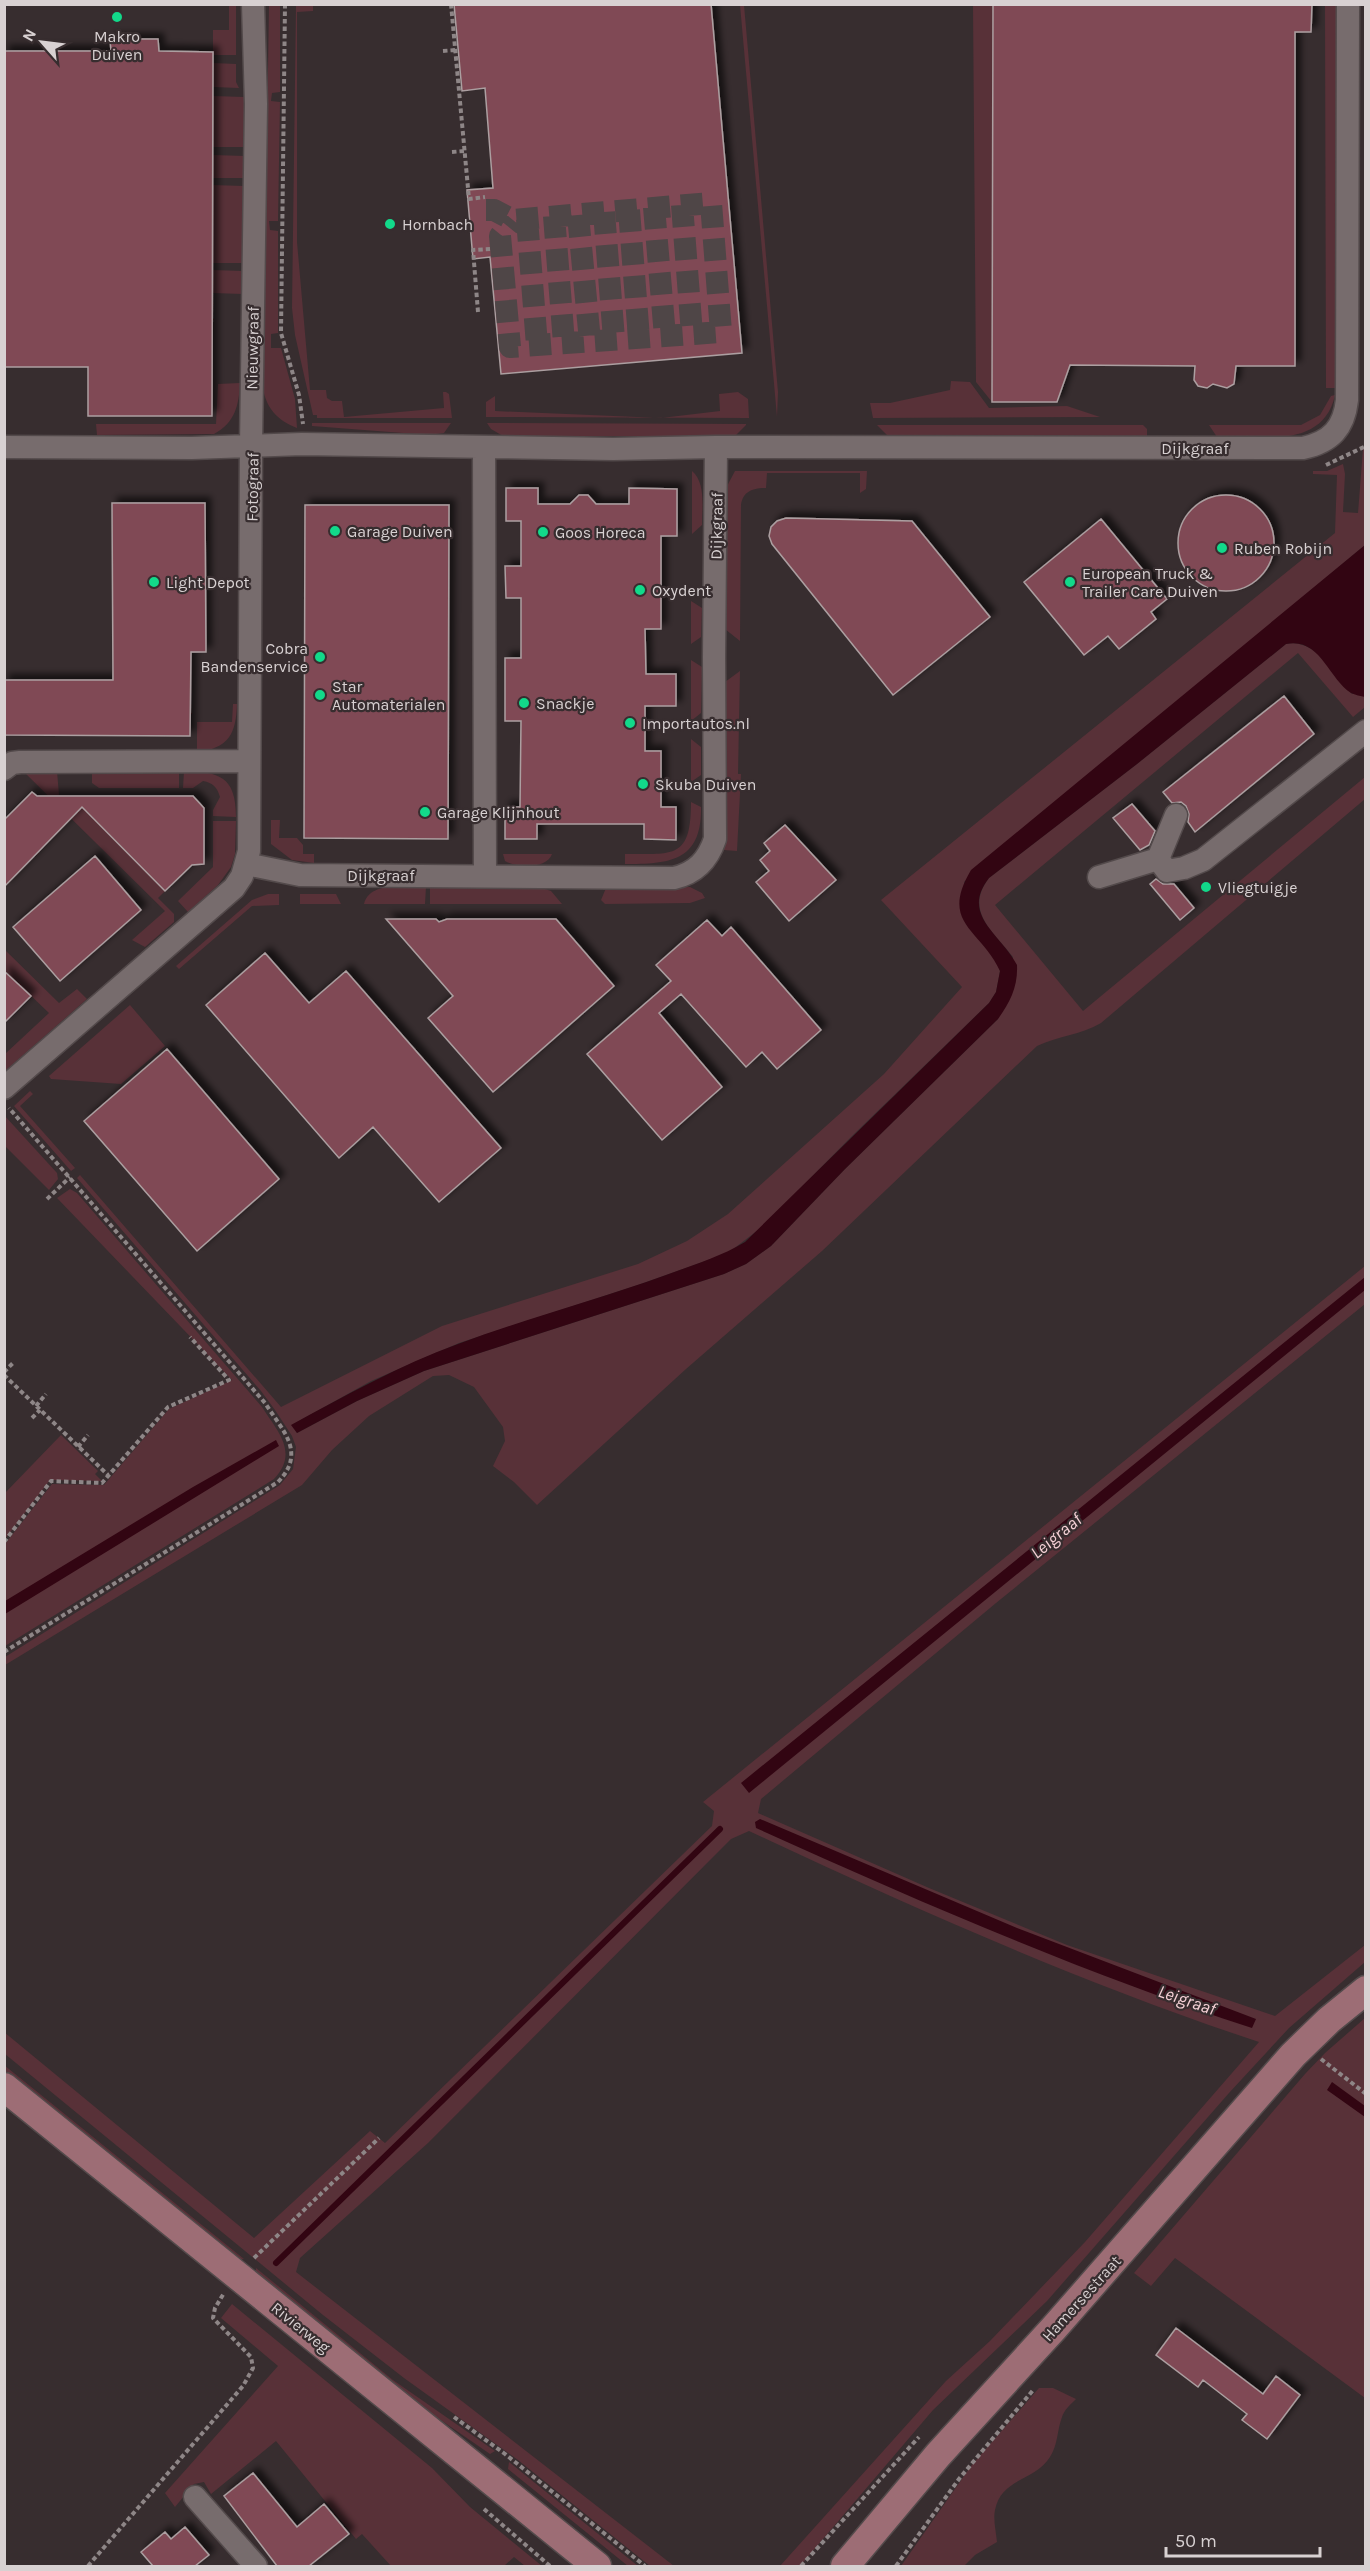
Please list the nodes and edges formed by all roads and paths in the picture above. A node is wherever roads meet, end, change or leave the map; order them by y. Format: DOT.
graph roads {
  1 [pos="253,4"];
  2 [pos="285,4"];
  3 [pos="451,4"];
  4 [pos="1348,4"];
  5 [pos="455,50"];
  6 [pos="443,51"];
  7 [pos="464,151"];
  8 [pos="452,152"];
  9 [pos="485,197"];
  10 [pos="1356,198"];
  11 [pos="490,249"];
  12 [pos="478,312"];
  13 [pos="302,444"];
  14 [pos="250,445"];
  15 [pos="4,447"];
  16 [pos="484,447"];
  17 [pos="716,447"];
  18 [pos="1365,732"];
  19 [pos="249,761"];
  20 [pos="4,769"];
  21 [pos="1176,815"];
  22 [pos="1158,859"];
  23 [pos="246,864"];
  24 [pos="485,876"];
  25 [pos="1099,876"];
  26 [pos="4,1088"];
  27 [pos="4,1102"];
  28 [pos="70,1177"];
  29 [pos="47,1198"];
  30 [pos="190,1337"];
  31 [pos="13,1363"];
  32 [pos="5,1377"];
  33 [pos="46,1394"];
  34 [pos="36,1406"];
  35 [pos="40,1410"];
  36 [pos="32,1418"];
  37 [pos="88,1435"];
  38 [pos="78,1446"];
  39 [pos="108,1475"];
  40 [pos="4,1542"];
  41 [pos="4,1652"];
  42 [pos="1365,1990"];
  43 [pos="1311,2037"];
  44 [pos="4,2087"];
  45 [pos="1365,2094"];
  46 [pos="379,2138"];
  47 [pos="231,2284"];
  48 [pos="195,2497"];
  49 [pos="88,2566"];
  50 [pos="256,2566"];
  51 [pos="597,2566"];
  52 [pos="845,2566"];
  1 -- 14 [label="street, Nieuwgraaf"];
  2 -- 13 [label="path, Nieuwgraaf"];
  3 -- 5 [label="path"];
  4 -- 10 [label="street, Dijkgraaf"];
  5 -- 6 [label="path"];
  5 -- 7 [label="path"];
  7 -- 8 [label="path"];
  7 -- 9 [label="path"];
  10 -- 17 [label="street, Dijkgraaf"];
  11 -- 12 [label="path"];
  13 -- 14 [label="street, Fotograaf"];
  13 -- 16 [label="street, Fotograaf"];
  14 -- 15 [label="street"];
  14 -- 19 [label="street, Fotograaf"];
  16 -- 17 [label="street, Fotograaf"];
  16 -- 24 [label="street"];
  17 -- 24 [label="street, Dijkgraaf"];
  18 -- 22 [label="street"];
  19 -- 20 [label="street"];
  19 -- 23 [label="street, Fotograaf"];
  21 -- 22 [label="street"];
  22 -- 25 [label="street"];
  23 -- 24 [label="street, Dijkgraaf"];
  23 -- 26 [label="street"];
  27 -- 28 [label="path"];
  28 -- 29 [label="path"];
  28 -- 41 [label="path"];
  30 -- 39 [label="path"];
  31 -- 32 [label="path"];
  32 -- 34 [label="path"];
  33 -- 34 [label="path"];
  34 -- 35 [label="path"];
  35 -- 36 [label="path"];
  35 -- 38 [label="path"];
  37 -- 38 [label="path"];
  38 -- 39 [label="path"];
  39 -- 40 [label="path"];
  42 -- 43 [label="main road, Hamersestraat"];
  43 -- 45 [label="path"];
  43 -- 52 [label="main road, Hamersestraat"];
  44 -- 47 [label="main road, Rivierweg"];
  46 -- 47 [label="path"];
  47 -- 49 [label="path"];
  47 -- 51 [label="main road, Rivierweg"];
  48 -- 50 [label="street"];
}
